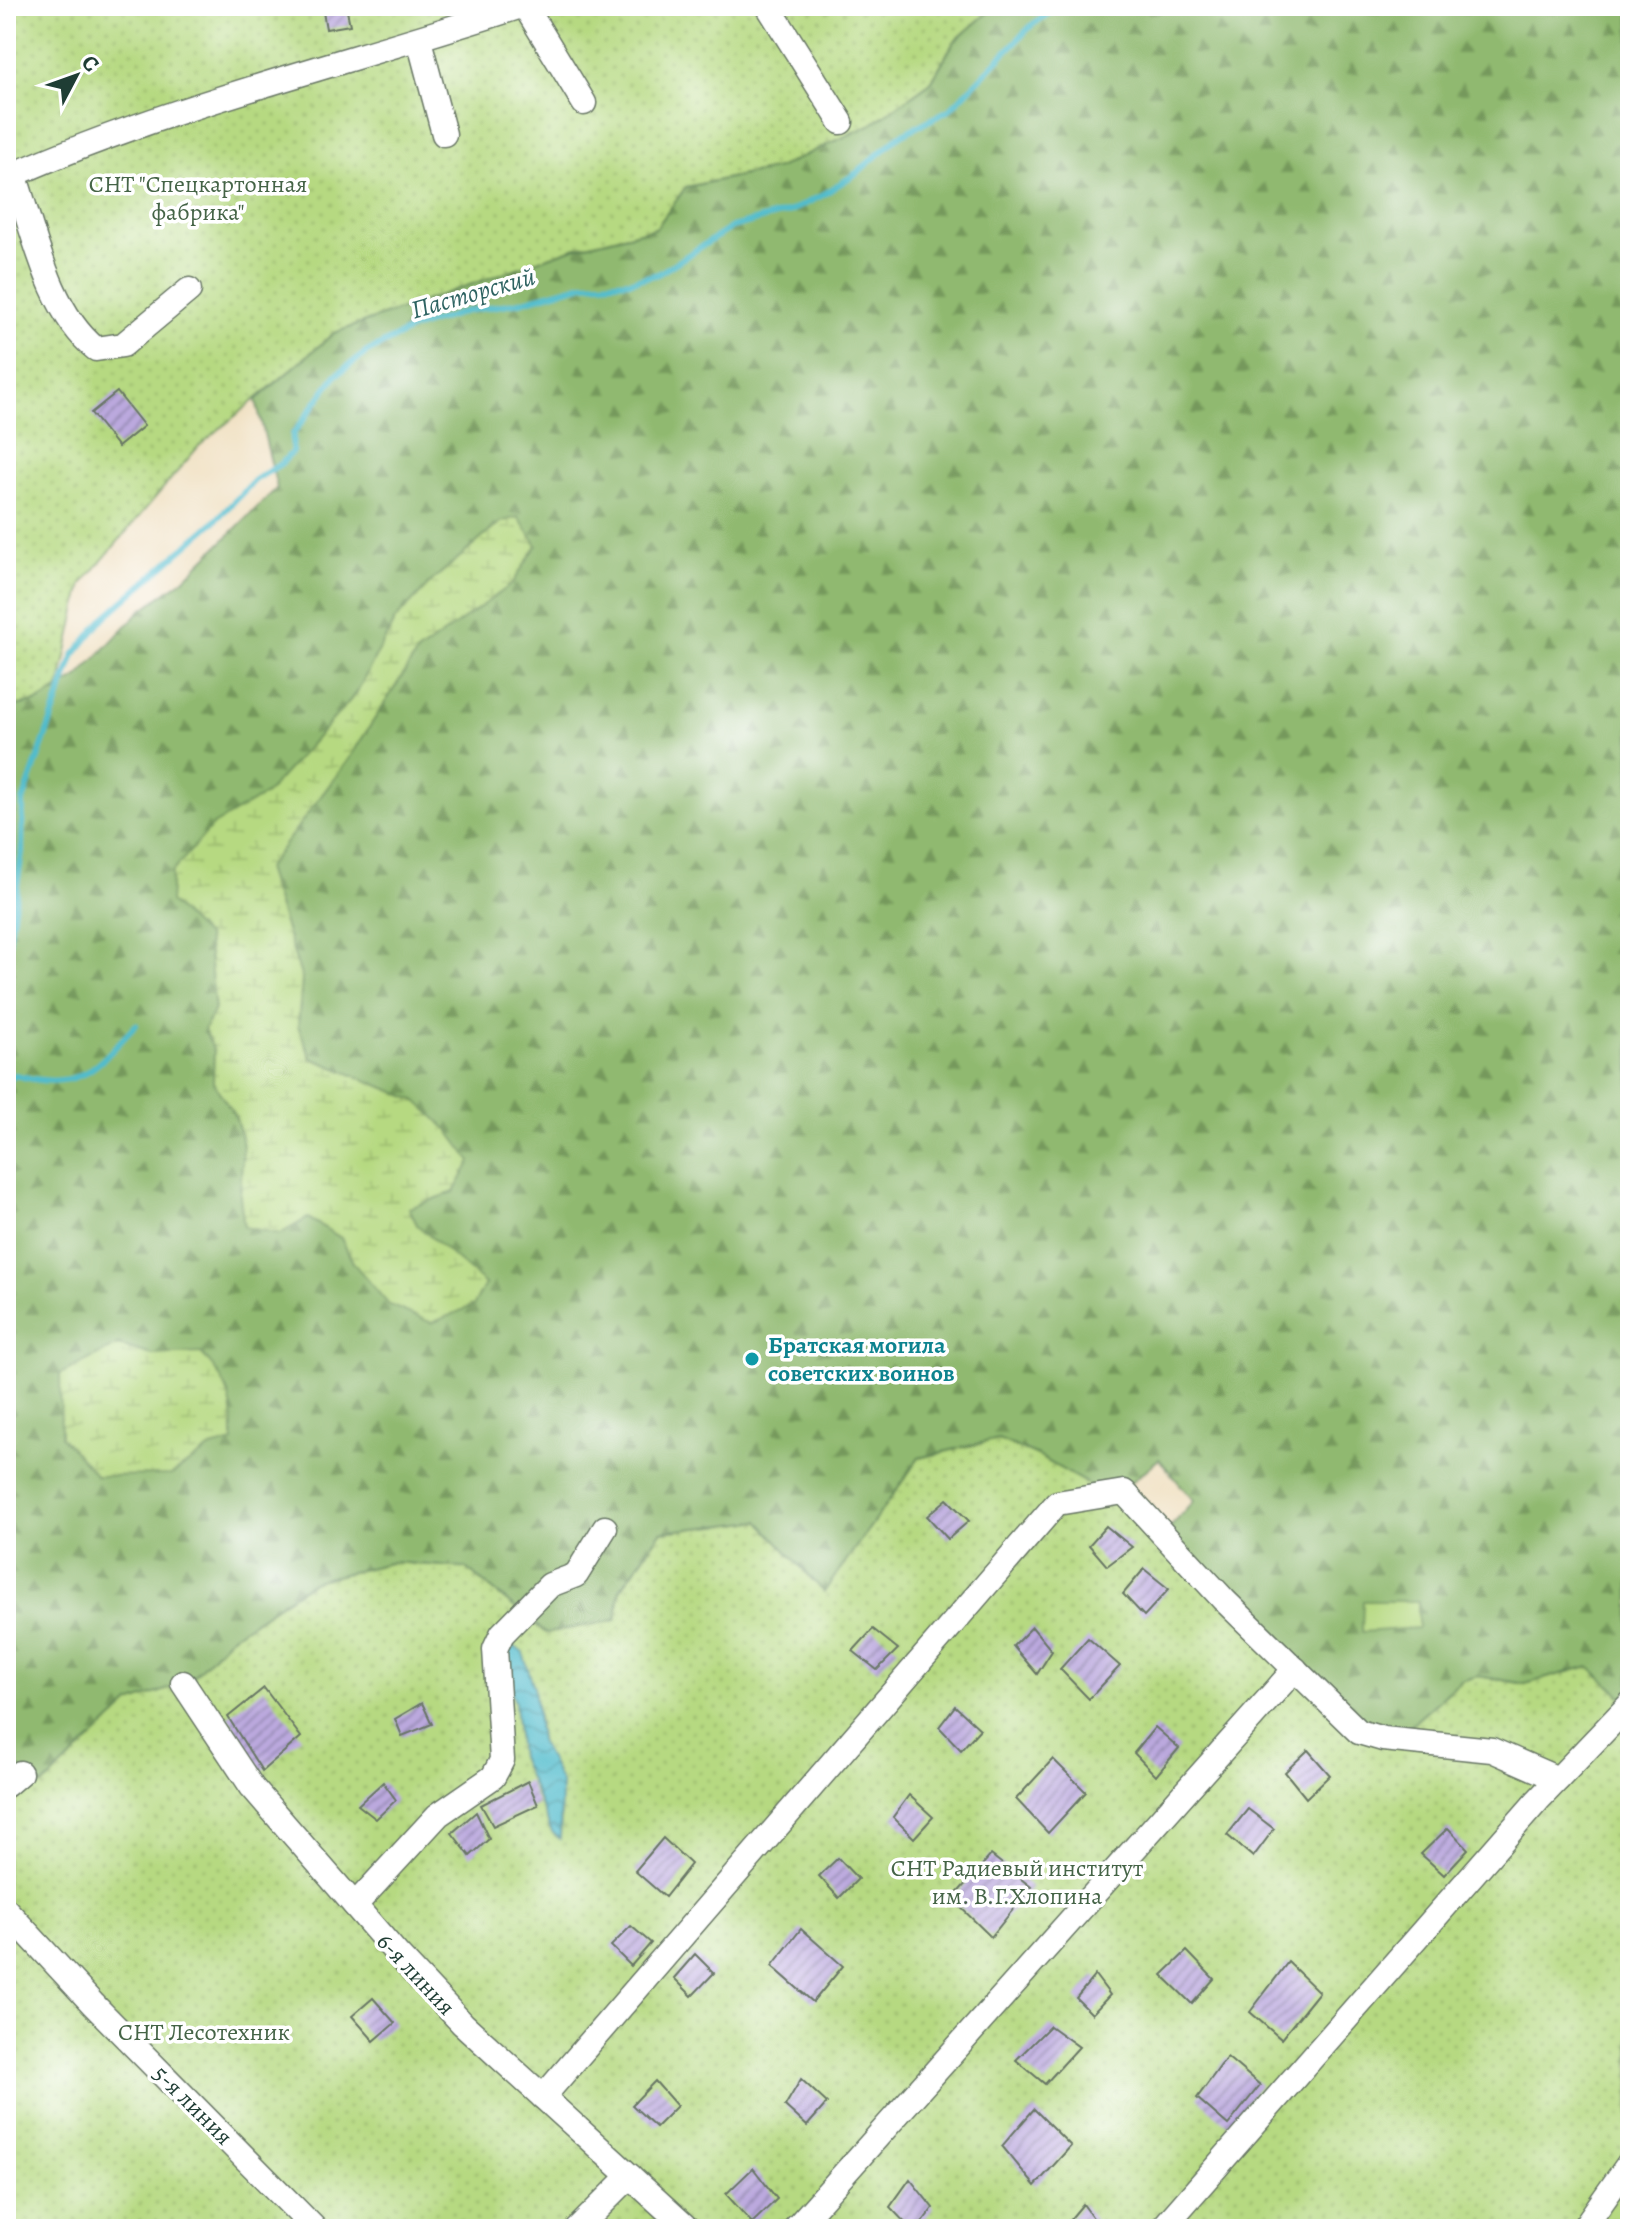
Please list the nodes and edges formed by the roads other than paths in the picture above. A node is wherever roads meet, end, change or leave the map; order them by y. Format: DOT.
graph roads {
  1 [pos="523,6"];
  2 [pos="768,6"];
  3 [pos="419,40"];
  4 [pos="584,103"];
  5 [pos="841,122"];
  6 [pos="444,134"];
  7 [pos="10,176"];
  8 [pos="189,290"];
  9 [pos="605,1528"];
  10 [pos="1295,1669"];
  11 [pos="183,1683"];
  12 [pos="1630,1704"];
  13 [pos="1558,1779"];
  14 [pos="355,1905"];
  15 [pos="6,1910"];
  16 [pos="543,2097"];
  17 [pos="1627,2172"];
  18 [pos="630,2176"];
  19 [pos="315,2229"];
  20 [pos="577,2229"];
  21 [pos="688,2229"];
  22 [pos="795,2229"];
  23 [pos="1162,2229"];
  24 [pos="1583,2229"];
  1 -- 3 [label="street"];
  1 -- 4 [label="street"];
  2 -- 5 [label="street"];
  3 -- 6 [label="street"];
  3 -- 7 [label="street"];
  7 -- 8 [label="street"];
  9 -- 14 [label="street"];
  10 -- 13 [label="street"];
  10 -- 16 [label="street"];
  10 -- 22 [label="street"];
  11 -- 14 [label="street, 6-я линия"];
  12 -- 13 [label="street"];
  13 -- 23 [label="street"];
  14 -- 16 [label="street, 6-я линия"];
  15 -- 19 [label="street, 5-я линия"];
  16 -- 18 [label="street, 6-я линия"];
  17 -- 24 [label="street"];
  18 -- 20 [label="street"];
  18 -- 21 [label="street, 6-я линия"];
}
